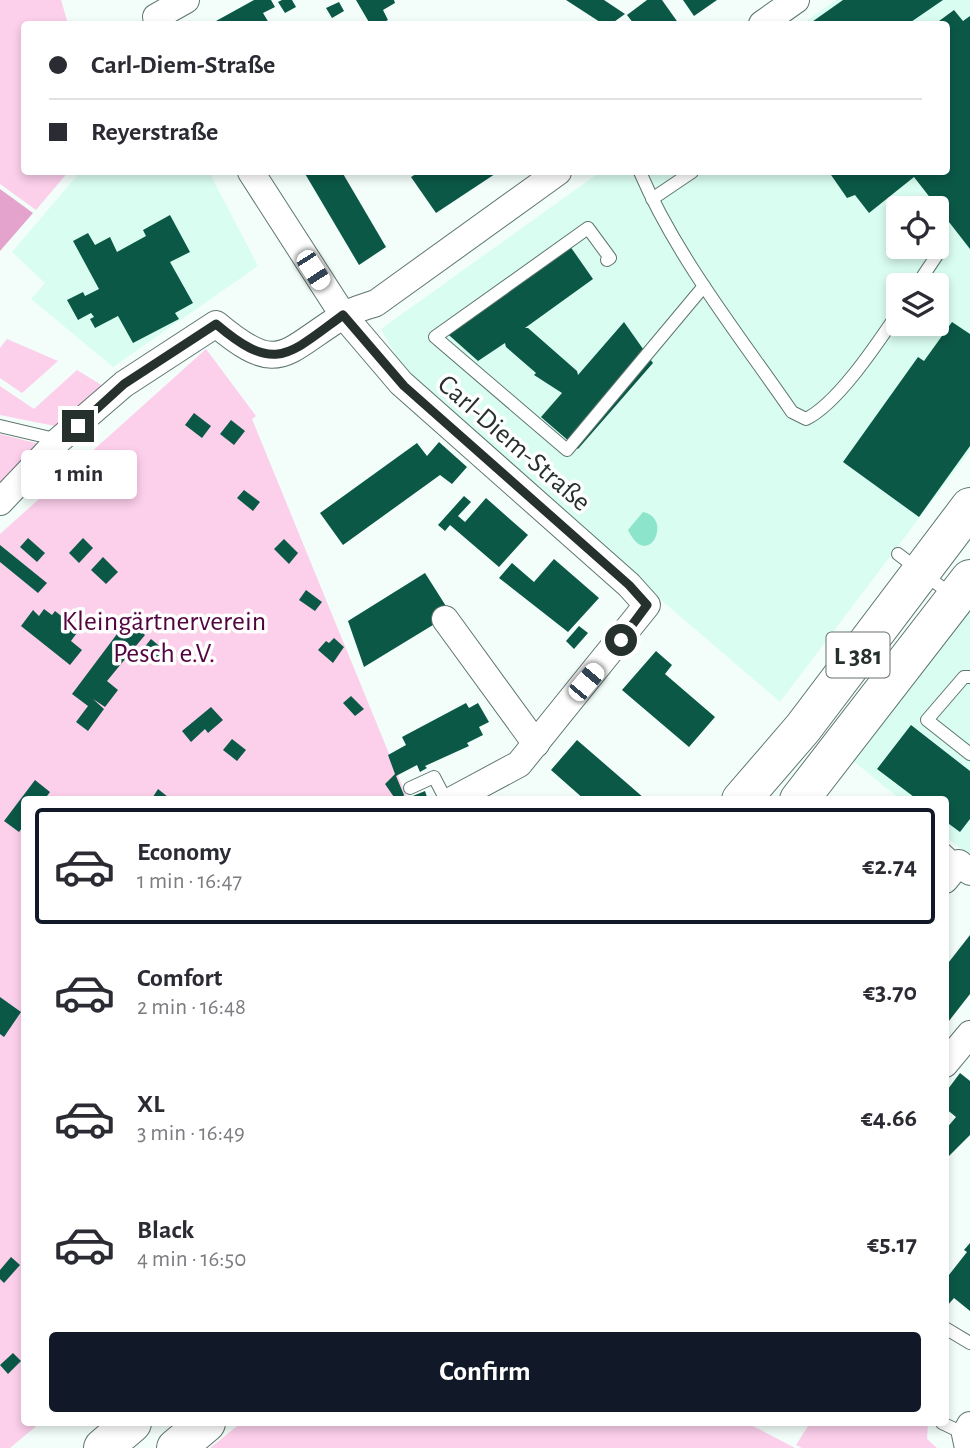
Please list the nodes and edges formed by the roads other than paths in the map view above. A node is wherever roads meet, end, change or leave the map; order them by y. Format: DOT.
graph roads {
  1 [pos="186,0"];
  2 [pos="796,0"];
  3 [pos="154,14"];
  4 [pos="766,21"];
  5 [pos="253,175"];
  6 [pos="554,175"];
  7 [pos="641,175"];
  8 [pos="688,175"];
  9 [pos="652,199"];
  10 [pos="607,260"];
  11 [pos="704,286"];
  12 [pos="343,315"];
  13 [pos="886,331"];
  14 [pos="0,426"];
  15 [pos="59,440"];
  16 [pos="0,502"];
  17 [pos="970,507"];
  18 [pos="909,563"];
  19 [pos="963,593"];
  20 [pos="445,619"];
  21 [pos="970,677"];
  22 [pos="536,744"];
  23 [pos="970,754"];
  24 [pos="410,788"];
  25 [pos="446,796"];
  26 [pos="457,796"];
  27 [pos="744,796"];
  28 [pos="802,796"];
  29 [pos="970,1034"];
  30 [pos="949,1059"];
  31 [pos="949,1330"];
  32 [pos="970,1343"];
  33 [pos="129,1426"];
  34 [pos="202,1426"];
  35 [pos="948,1426"];
  36 [pos="968,1436"];
  37 [pos="103,1448"];
  38 [pos="176,1448"];
  1 -- 3 [label="street"];
  2 -- 4 [label="street"];
  5 -- 12 [label="street, Carl-Diem-Straße"];
  6 -- 12 [label="street"];
  7 -- 9 [label="lane"];
  8 -- 9 [label="lane"];
  9 -- 11 [label="lane"];
  10 -- 11 [label="lane"];
  11 -- 13 [label="lane"];
  12 -- 15 [label="street"];
  12 -- 22 [label="street, Carl-Diem-Straße"];
  14 -- 15 [label="lane"];
  15 -- 16 [label="street"];
  17 -- 18 [label="main road, L 381"];
  18 -- 19 [label="lane"];
  18 -- 27 [label="main road, L 381"];
  19 -- 28 [label="main road, L 381"];
  20 -- 22 [label="street"];
  21 -- 23 [label="lane"];
  22 -- 26 [label="street, Carl-Diem-Straße"];
  24 -- 25 [label="lane"];
  29 -- 30 [label="street"];
  31 -- 32 [label="lane"];
  33 -- 37 [label="main road"];
  34 -- 38 [label="main road"];
  35 -- 36 [label="lane"];
}
